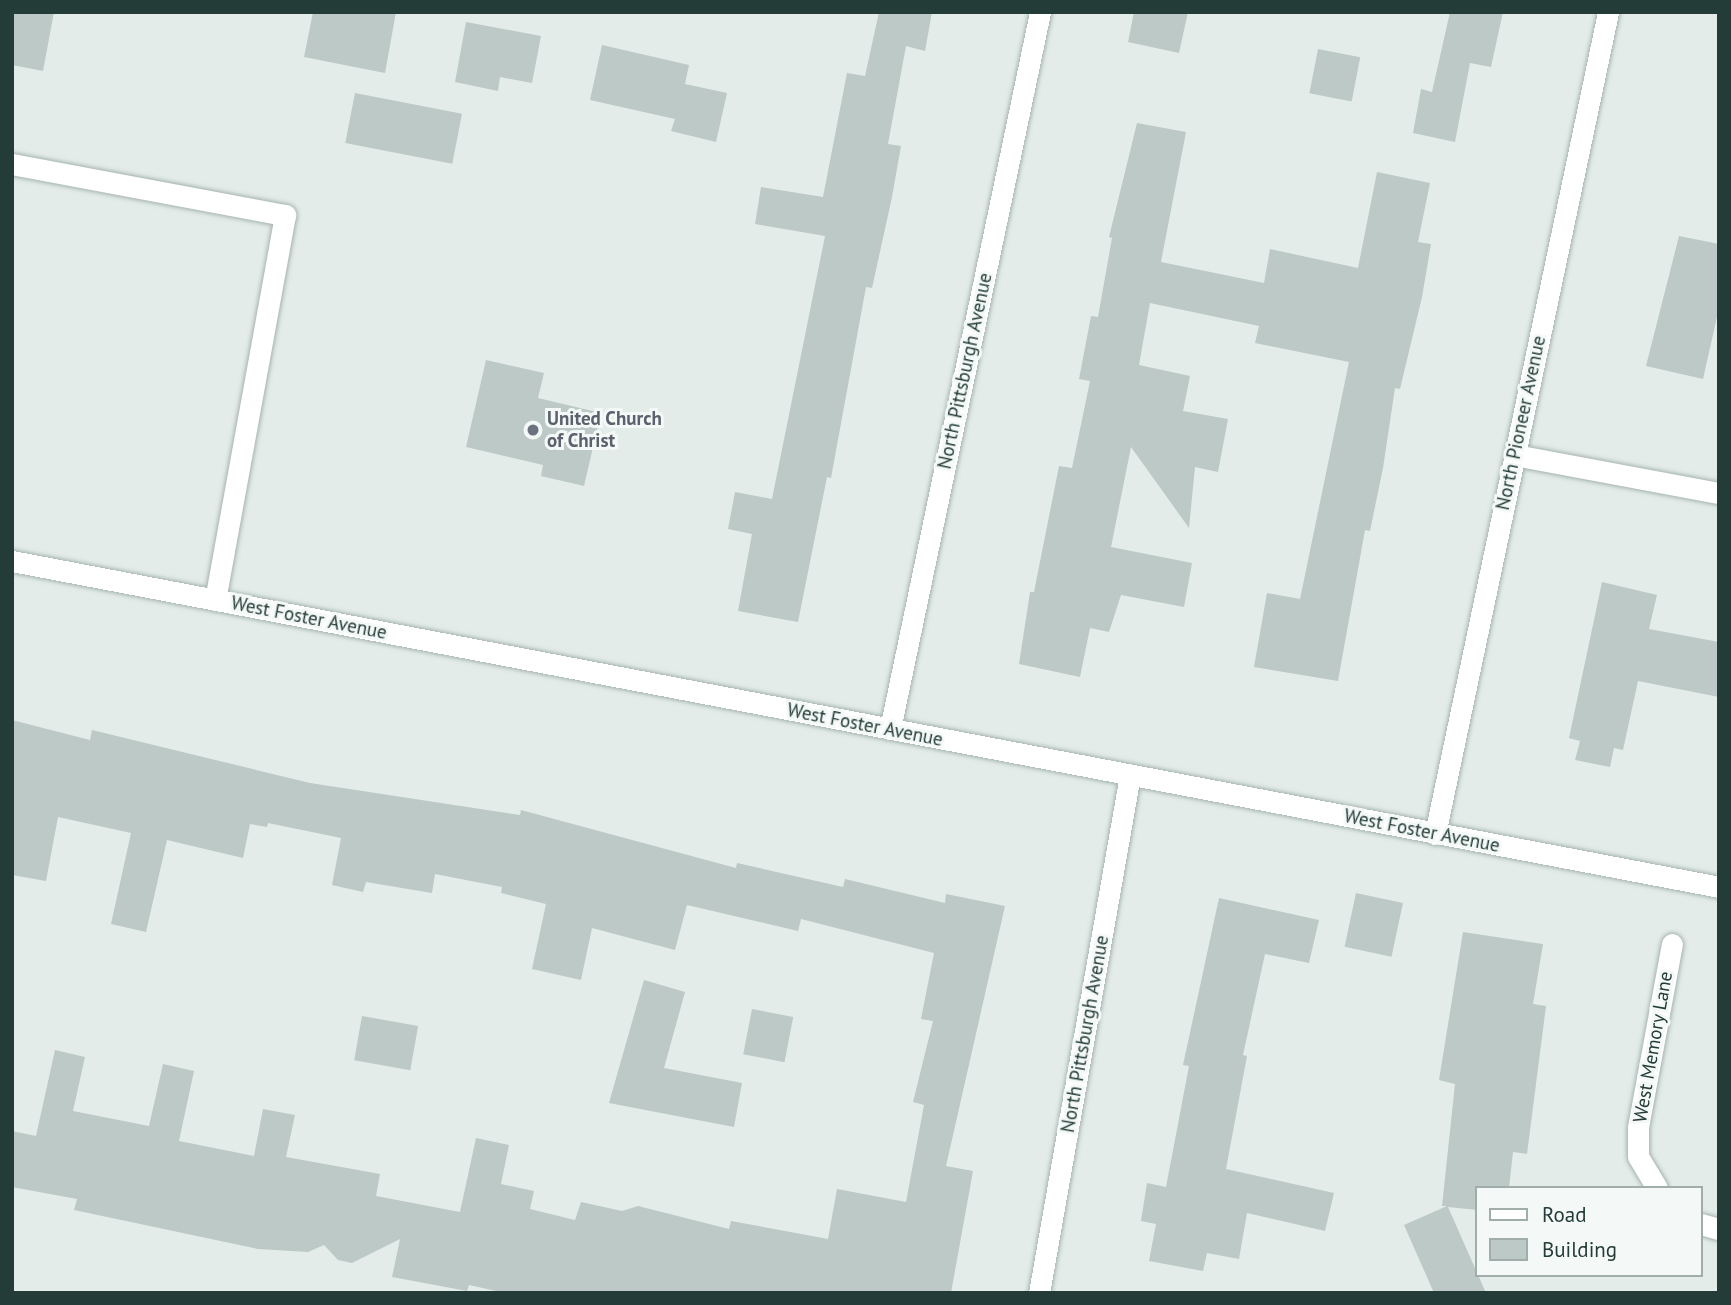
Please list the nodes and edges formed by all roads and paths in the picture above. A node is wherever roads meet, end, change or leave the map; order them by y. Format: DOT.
graph roads {
  1 [pos="1040,12"];
  2 [pos="1608,12"];
  3 [pos="12,164"];
  4 [pos="1515,455"];
  5 [pos="1719,493"];
  6 [pos="12,561"];
  7 [pos="215,600"];
  8 [pos="890,729"];
  9 [pos="1130,775"];
  10 [pos="1435,834"];
  11 [pos="1719,887"];
  12 [pos="1672,944"];
  13 [pos="1656,1186"];
  14 [pos="1040,1293"];
  1 -- 8 [label="street, North Pittsburgh Avenue"];
  2 -- 4 [label="street, North Pioneer Avenue"];
  3 -- 7 [label="street"];
  4 -- 5 [label="street"];
  4 -- 10 [label="street, North Pioneer Avenue"];
  6 -- 7 [label="street, West Foster Avenue"];
  7 -- 8 [label="street, West Foster Avenue"];
  8 -- 9 [label="street, West Foster Avenue"];
  9 -- 10 [label="street, West Foster Avenue"];
  9 -- 14 [label="street, North Pittsburgh Avenue"];
  10 -- 11 [label="street, West Foster Avenue"];
  12 -- 13 [label="street, West Memory Lane"];
}
